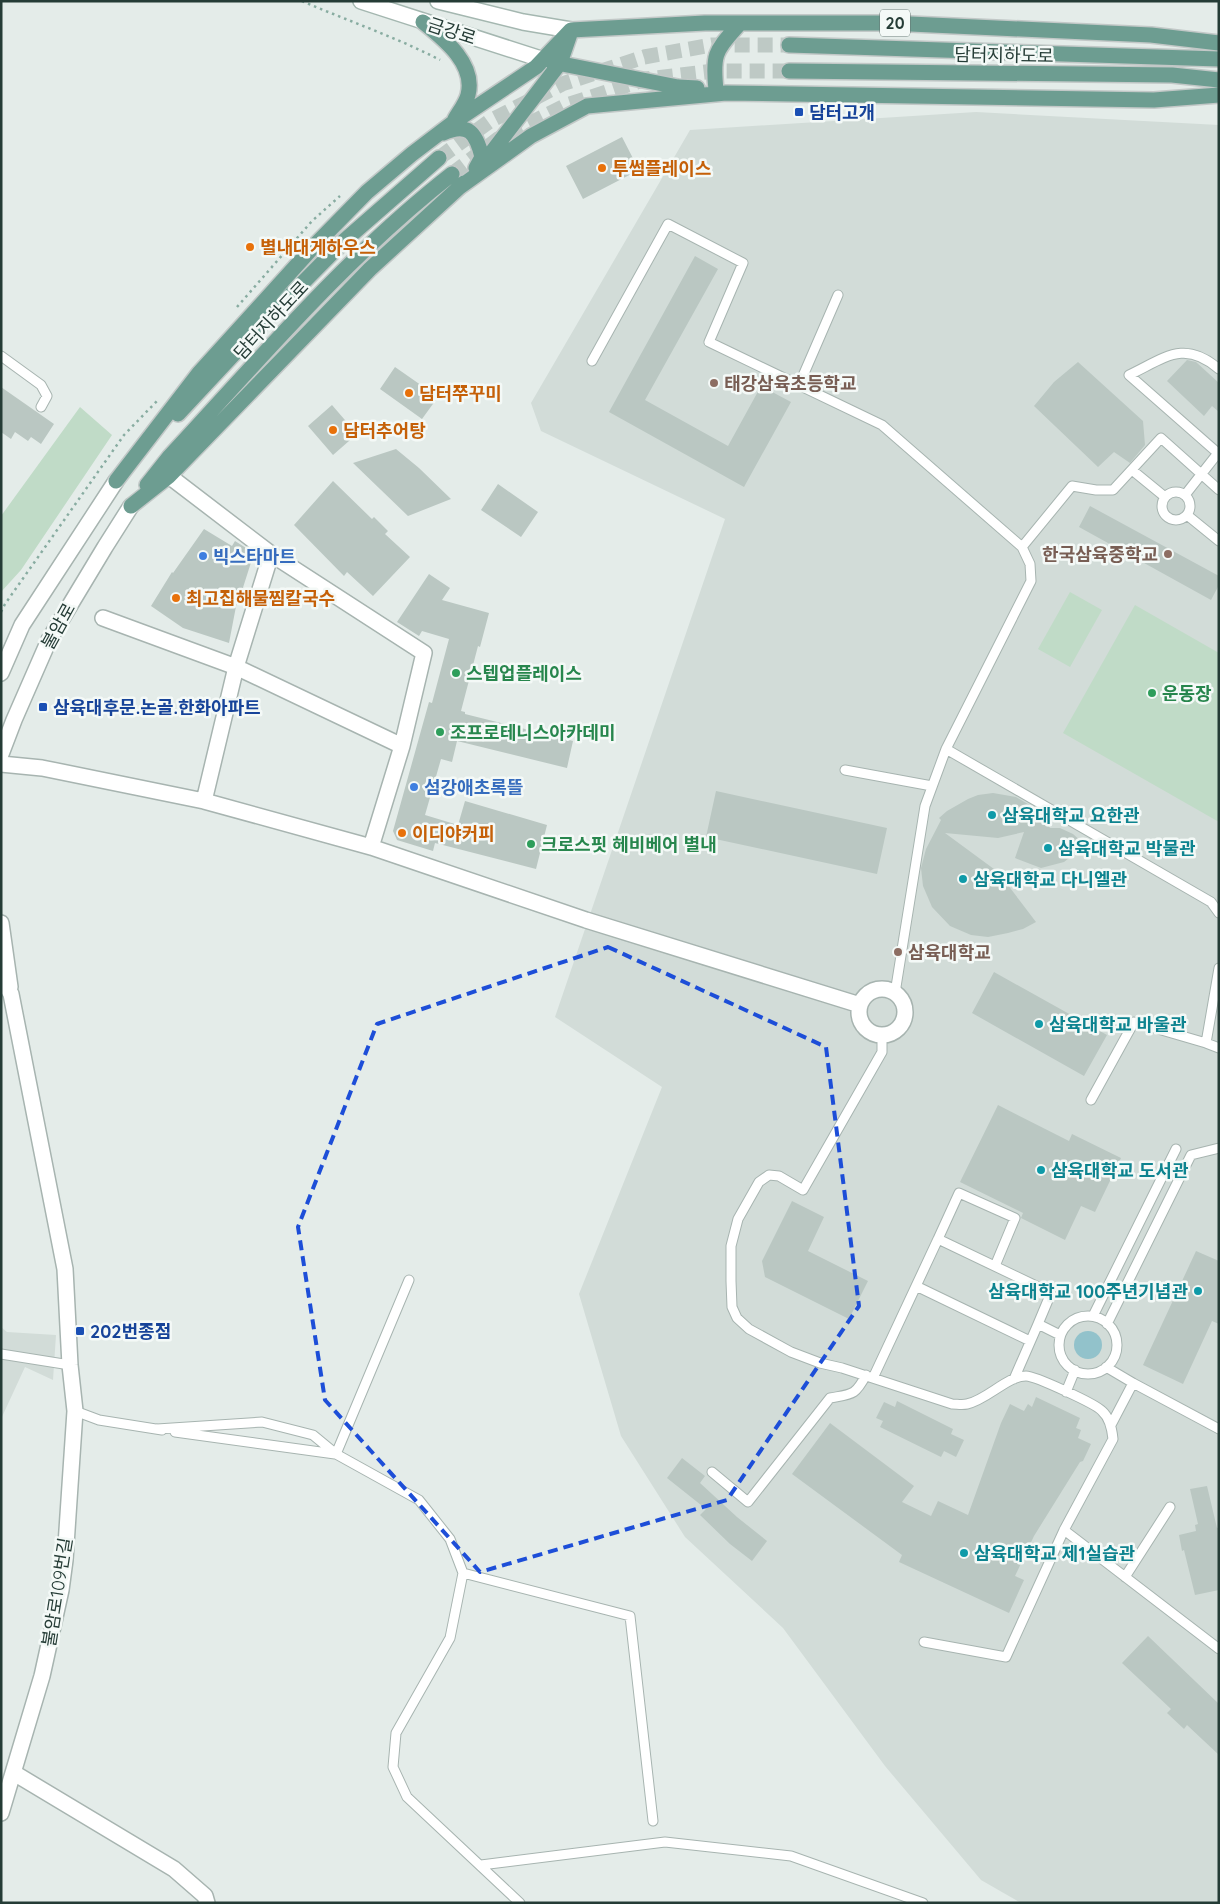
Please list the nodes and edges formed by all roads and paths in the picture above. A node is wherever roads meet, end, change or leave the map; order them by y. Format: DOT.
graph roads {
  1 [pos="302,1"];
  2 [pos="362,1"];
  3 [pos="438,1"];
  4 [pos="423,22"];
  5 [pos="740,23"];
  6 [pos="571,30"];
  7 [pos="1219,43"];
  8 [pos="790,45"];
  9 [pos="1219,59"];
  10 [pos="544,60"];
  11 [pos="443,61"];
  12 [pos="560,63"];
  13 [pos="790,71"];
  14 [pos="1219,80"];
  15 [pos="721,92"];
  16 [pos="1219,95"];
  17 [pos="454,122"];
  18 [pos="430,139"];
  19 [pos="439,158"];
  20 [pos="452,174"];
  21 [pos="457,189"];
  22 [pos="341,195"];
  23 [pos="838,295"];
  24 [pos="232,312"];
  25 [pos="1,356"];
  26 [pos="592,361"];
  27 [pos="1219,370"];
  28 [pos="799,385"];
  29 [pos="158,400"];
  30 [pos="41,407"];
  31 [pos="1218,454"];
  32 [pos="1132,470"];
  33 [pos="1201,474"];
  34 [pos="169,476"];
  35 [pos="116,481"];
  36 [pos="1219,490"];
  37 [pos="1185,495"];
  38 [pos="1165,497"];
  39 [pos="131,506"];
  40 [pos="1187,515"];
  41 [pos="1219,541"];
  42 [pos="1022,547"];
  43 [pos="271,554"];
  44 [pos="1,612"];
  45 [pos="104,618"];
  46 [pos="236,667"];
  47 [pos="1,673"];
  48 [pos="402,746"];
  49 [pos="946,749"];
  50 [pos="1,754"];
  51 [pos="1,764"];
  52 [pos="844,770"];
  53 [pos="932,786"];
  54 [pos="204,801"];
  55 [pos="371,847"];
  56 [pos="1219,913"];
  57 [pos="1,924"];
  58 [pos="1219,968"];
  59 [pos="1,976"];
  60 [pos="6,989"];
  61 [pos="895,993"];
  62 [pos="860,1005"];
  63 [pos="882,1034"];
  64 [pos="1206,1043"];
  65 [pos="1219,1048"];
  66 [pos="1091,1100"];
  67 [pos="1219,1148"];
  68 [pos="1176,1149"];
  69 [pos="938,1239"];
  70 [pos="995,1266"];
  71 [pos="409,1280"];
  72 [pos="916,1286"];
  73 [pos="1093,1316"];
  74 [pos="1038,1324"];
  75 [pos="1107,1324"];
  76 [pos="1060,1335"];
  77 [pos="1030,1342"];
  78 [pos="1,1354"];
  79 [pos="70,1365"];
  80 [pos="1106,1367"];
  81 [pos="1075,1370"];
  82 [pos="869,1377"];
  83 [pos="1014,1379"];
  84 [pos="1133,1384"];
  85 [pos="1066,1392"];
  86 [pos="75,1410"];
  87 [pos="1111,1425"];
  88 [pos="1219,1428"];
  89 [pos="158,1429"];
  90 [pos="336,1454"];
  91 [pos="712,1472"];
  92 [pos="1170,1507"];
  93 [pos="1064,1530"];
  94 [pos="463,1573"];
  95 [pos="1125,1576"];
  96 [pos="924,1642"];
  97 [pos="1219,1649"];
  98 [pos="14,1773"];
  99 [pos="1,1813"];
  100 [pos="653,1821"];
  101 [pos="481,1865"];
  102 [pos="208,1903"];
  103 [pos="520,1903"];
  104 [pos="923,1903"];
  1 -- 11 [label="path"];
  2 -- 4 [label="street, 금강로"];
  3 -- 6 [label="street, 금강로"];
  4 -- 10 [label="street, 금강로"];
  4 -- 17 [label="main road"];
  5 -- 6 [label="main road, 20"];
  5 -- 7 [label="main road, 20"];
  5 -- 15 [label="main road"];
  6 -- 10 [label="main road"];
  6 -- 12 [label="main road"];
  8 -- 9 [label="main road, 담터지하도로 / 20"];
  10 -- 12 [label="main road"];
  10 -- 17 [label="main road"];
  12 -- 15 [label="main road"];
  12 -- 21 [label="main road"];
  13 -- 14 [label="main road, 담터지하도로"];
  15 -- 16 [label="main road"];
  15 -- 21 [label="main road"];
  17 -- 18 [label="main road"];
  18 -- 21 [label="main road"];
  18 -- 35 [label="main road"];
  19 -- 35 [label="main road, 담터지하도로"];
  20 -- 39 [label="main road, 담터지하도로"];
  21 -- 34 [label="main road"];
  22 -- 24 [label="path"];
  23 -- 28 [label="lane"];
  25 -- 30 [label="lane"];
  26 -- 28 [label="lane"];
  27 -- 31 [label="lane"];
  28 -- 42 [label="lane"];
  29 -- 44 [label="path"];
  31 -- 33 [label="lane"];
  32 -- 33 [label="lane"];
  32 -- 38 [label="lane"];
  32 -- 42 [label="lane"];
  33 -- 36 [label="lane"];
  33 -- 37 [label="lane"];
  34 -- 39 [label="main road"];
  34 -- 43 [label="street"];
  35 -- 47 [label="street, 불암로"];
  37 -- 38 [label="lane"];
  37 -- 40 [label="lane"];
  38 -- 40 [label="lane"];
  39 -- 50 [label="street, 불암로"];
  40 -- 41 [label="lane"];
  42 -- 49 [label="lane"];
  43 -- 46 [label="street"];
  43 -- 48 [label="street"];
  45 -- 46 [label="street"];
  46 -- 48 [label="street"];
  46 -- 54 [label="street"];
  48 -- 55 [label="street"];
  49 -- 53 [label="lane"];
  49 -- 56 [label="lane"];
  51 -- 54 [label="street"];
  52 -- 53 [label="lane"];
  53 -- 61 [label="lane"];
  54 -- 55 [label="street"];
  55 -- 62 [label="street"];
  57 -- 60 [label="street"];
  58 -- 64 [label="lane"];
  59 -- 60 [label="street"];
  60 -- 79 [label="street, 불암로109번길"];
  61 -- 62 [label="street"];
  61 -- 63 [label="street"];
  62 -- 63 [label="street"];
  63 -- 82 [label="lane"];
  64 -- 65 [label="lane"];
  64 -- 66 [label="lane"];
  67 -- 75 [label="lane"];
  68 -- 73 [label="lane"];
  69 -- 70 [label="lane"];
  69 -- 70 [label="lane"];
  69 -- 72 [label="lane"];
  70 -- 74 [label="lane"];
  71 -- 90 [label="lane"];
  72 -- 77 [label="lane"];
  72 -- 82 [label="lane"];
  73 -- 75 [label="lane"];
  73 -- 76 [label="lane"];
  74 -- 76 [label="lane"];
  74 -- 77 [label="lane"];
  75 -- 80 [label="lane"];
  76 -- 81 [label="lane"];
  77 -- 83 [label="lane"];
  78 -- 79 [label="lane"];
  79 -- 86 [label="street, 불암로109번길"];
  80 -- 81 [label="lane"];
  80 -- 84 [label="lane"];
  81 -- 85 [label="lane"];
  82 -- 83 [label="lane"];
  82 -- 91 [label="lane"];
  83 -- 85 [label="lane"];
  84 -- 87 [label="lane"];
  84 -- 88 [label="lane"];
  85 -- 87 [label="lane"];
  86 -- 89 [label="lane"];
  86 -- 98 [label="street, 불암로109번길"];
  87 -- 93 [label="lane"];
  89 -- 90 [label="lane"];
  89 -- 90 [label="lane"];
  90 -- 94 [label="lane"];
  92 -- 95 [label="lane"];
  93 -- 95 [label="lane"];
  93 -- 96 [label="lane"];
  94 -- 100 [label="lane"];
  94 -- 101 [label="lane"];
  95 -- 97 [label="lane"];
  98 -- 99 [label="street, 불암로109번길"];
  98 -- 102 [label="street"];
  101 -- 103 [label="lane"];
  101 -- 104 [label="lane"];
}
